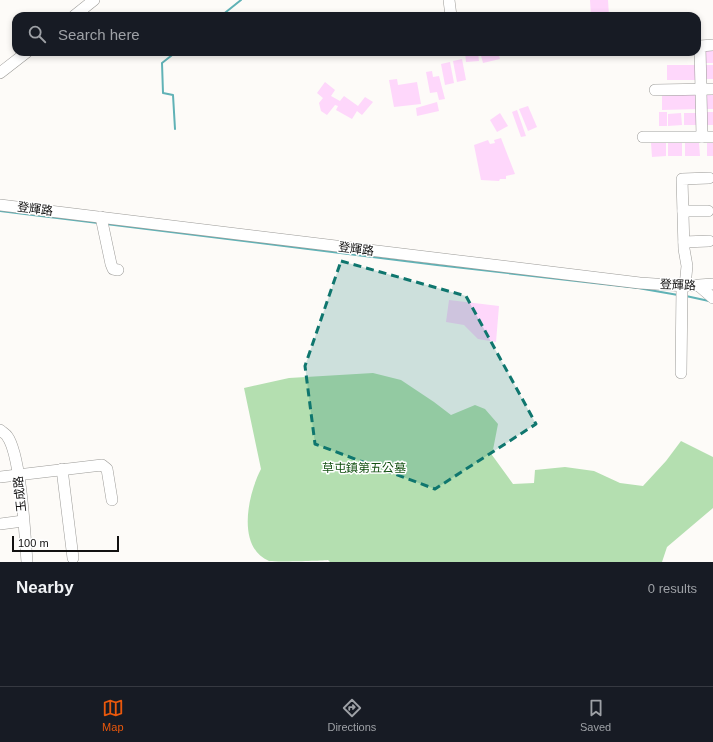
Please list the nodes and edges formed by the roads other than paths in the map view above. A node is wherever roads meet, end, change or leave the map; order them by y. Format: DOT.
graph roads {
  1 [pos="94,0"];
  2 [pos="449,0"];
  3 [pos="79,12"];
  4 [pos="450,12"];
  5 [pos="713,45"];
  6 [pos="701,46"];
  7 [pos="23,56"];
  8 [pos="700,56"];
  9 [pos="0,73"];
  10 [pos="701,89"];
  11 [pos="713,89"];
  12 [pos="655,90"];
  13 [pos="643,137"];
  14 [pos="707,137"];
  15 [pos="709,178"];
  16 [pos="0,205"];
  17 [pos="683,211"];
  18 [pos="708,211"];
  19 [pos="101,217"];
  20 [pos="709,241"];
  21 [pos="684,242"];
  22 [pos="118,270"];
  23 [pos="713,284"];
  24 [pos="683,286"];
  25 [pos="699,286"];
  26 [pos="713,298"];
  27 [pos="681,373"];
  28 [pos="0,430"];
  29 [pos="62,469"];
  30 [pos="18,474"];
  31 [pos="0,477"];
  32 [pos="112,500"];
  33 [pos="23,521"];
  34 [pos="0,524"];
  35 [pos="73,558"];
  36 [pos="27,562"];
  1 -- 3 [label="street"];
  2 -- 4 [label="street"];
  5 -- 6 [label="street"];
  7 -- 9 [label="street"];
  8 -- 10 [label="street"];
  10 -- 11 [label="street"];
  10 -- 12 [label="street"];
  10 -- 14 [label="street"];
  13 -- 14 [label="street"];
  15 -- 17 [label="street"];
  16 -- 19 [label="street, 登輝路"];
  17 -- 18 [label="street"];
  17 -- 21 [label="street"];
  19 -- 22 [label="street"];
  19 -- 24 [label="street, 登輝路"];
  20 -- 21 [label="street"];
  21 -- 24 [label="street"];
  23 -- 25 [label="street, 登輝路"];
  24 -- 25 [label="street, 登輝路"];
  24 -- 27 [label="street"];
  25 -- 26 [label="street"];
  28 -- 30 [label="street, 玉成路"];
  29 -- 30 [label="street"];
  29 -- 32 [label="street"];
  29 -- 35 [label="street"];
  30 -- 31 [label="street"];
  30 -- 33 [label="street, 玉成路"];
  33 -- 34 [label="street"];
  33 -- 36 [label="street, 玉成路"];
}
